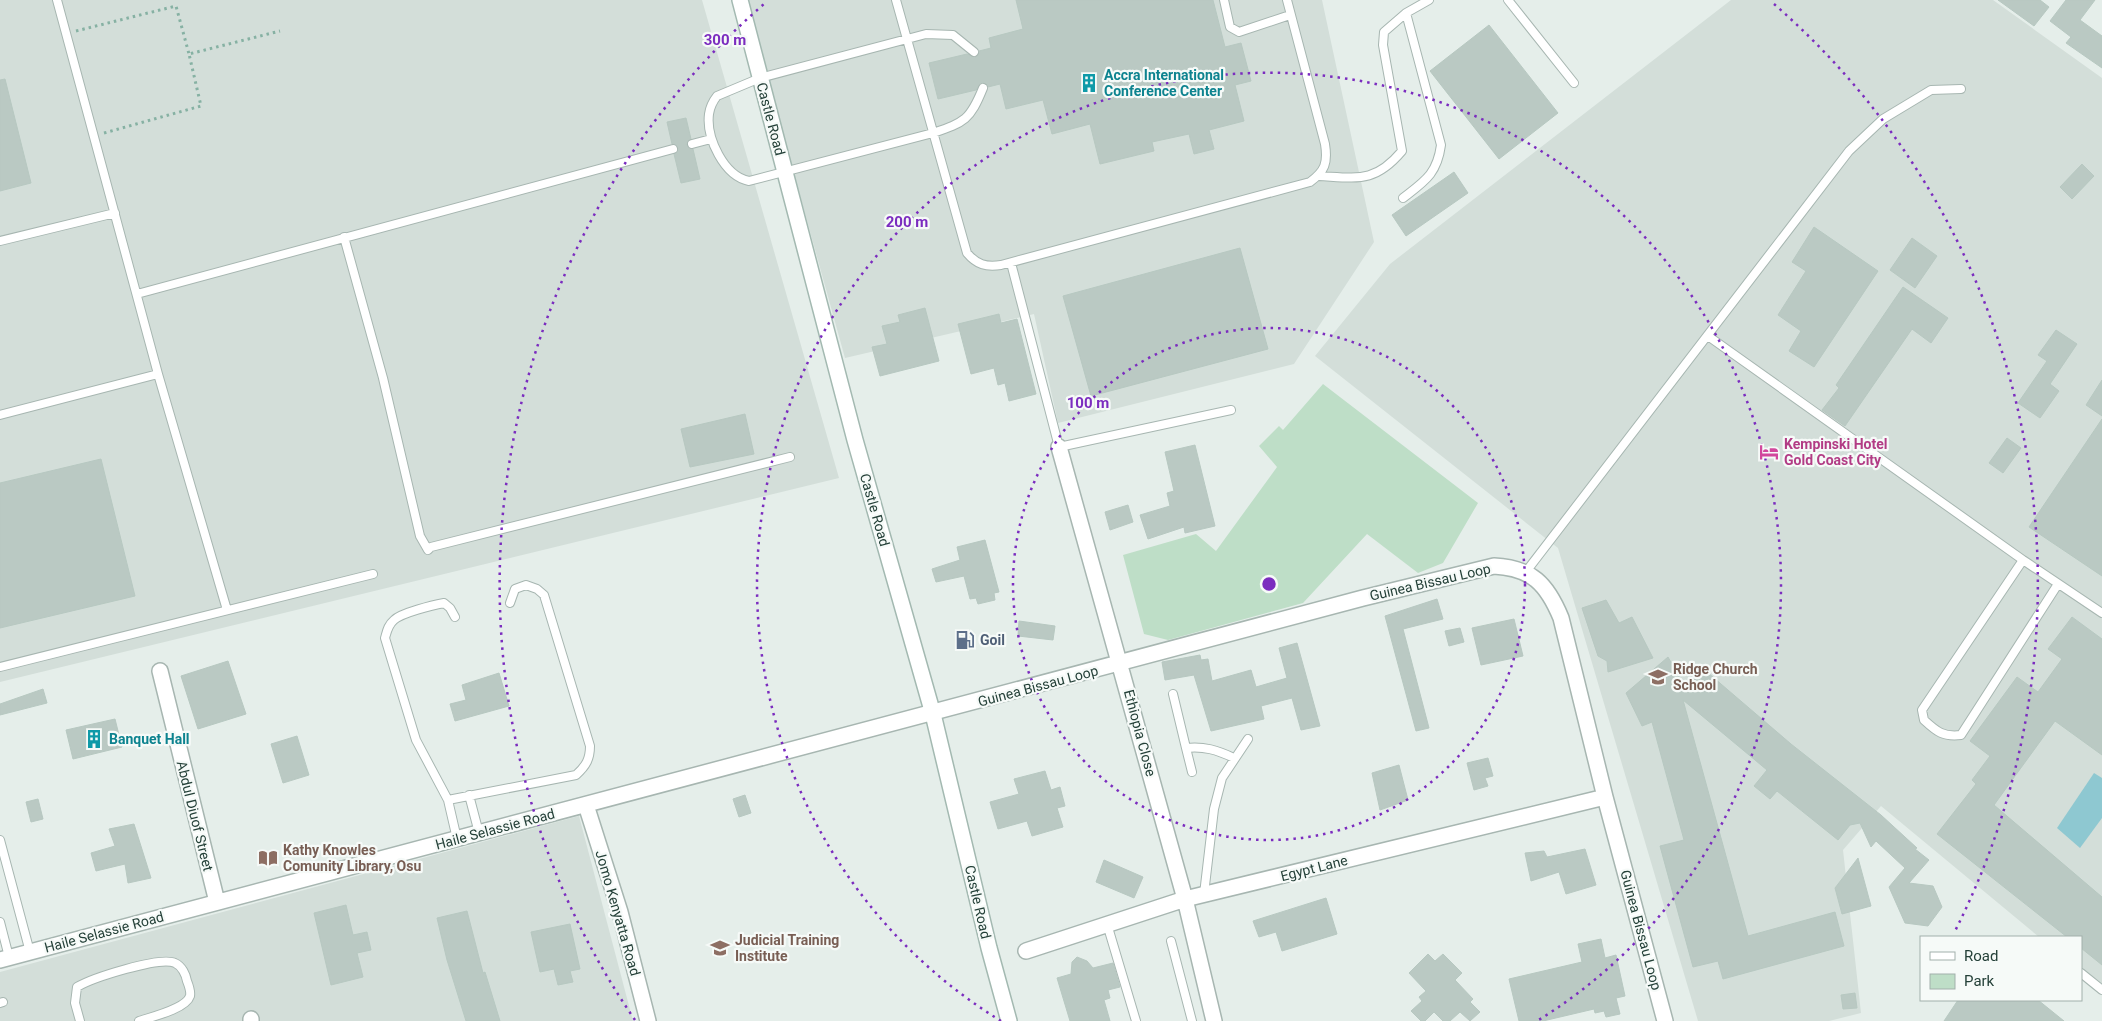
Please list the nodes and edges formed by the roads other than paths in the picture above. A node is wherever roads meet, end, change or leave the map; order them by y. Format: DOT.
graph roads {
  1 [pos="57,0"];
  2 [pos="740,0"];
  3 [pos="896,0"];
  4 [pos="1224,0"];
  5 [pos="1288,0"];
  6 [pos="1430,0"];
  7 [pos="1508,0"];
  8 [pos="1406,13"];
  9 [pos="1290,15"];
  10 [pos="906,39"];
  11 [pos="974,52"];
  12 [pos="760,78"];
  13 [pos="1574,82"];
  14 [pos="983,88"];
  15 [pos="1961,89"];
  16 [pos="932,134"];
  17 [pos="711,139"];
  18 [pos="692,144"];
  19 [pos="673,149"];
  20 [pos="786,172"];
  21 [pos="1319,176"];
  22 [pos="1403,198"];
  23 [pos="114,213"];
  24 [pos="344,237"];
  25 [pos="0,241"];
  26 [pos="1011,263"];
  27 [pos="137,294"];
  28 [pos="1708,336"];
  29 [pos="158,374"];
  30 [pos="1231,410"];
  31 [pos="0,415"];
  32 [pos="1059,447"];
  33 [pos="790,457"];
  34 [pos="2023,560"];
  35 [pos="1525,573"];
  36 [pos="373,574"];
  37 [pos="2058,584"];
  38 [pos="510,604"];
  39 [pos="227,610"];
  40 [pos="2102,613"];
  41 [pos="455,617"];
  42 [pos="1122,664"];
  43 [pos="0,667"];
  44 [pos="160,671"];
  45 [pos="1173,694"];
  46 [pos="933,714"];
  47 [pos="1248,739"];
  48 [pos="1186,748"];
  49 [pos="1234,758"];
  50 [pos="1192,772"];
  51 [pos="469,795"];
  52 [pos="1605,797"];
  53 [pos="448,800"];
  54 [pos="586,805"];
  55 [pos="479,833"];
  56 [pos="457,839"];
  57 [pos="0,840"];
  58 [pos="1204,894"];
  59 [pos="1186,899"];
  60 [pos="217,902"];
  61 [pos="0,922"];
  62 [pos="1107,924"];
  63 [pos="1172,941"];
  64 [pos="1026,951"];
  65 [pos="30,952"];
  66 [pos="4,958"];
  67 [pos="2082,974"];
  68 [pos="2102,990"];
  69 [pos="80,1021"];
  70 [pos="139,1021"];
  71 [pos="648,1021"];
  72 [pos="1009,1021"];
  73 [pos="1136,1021"];
  74 [pos="1192,1021"];
  75 [pos="1214,1021"];
  76 [pos="1665,1021"];
  1 -- 23 [label="lane"];
  2 -- 12 [label="street, Castle Road"];
  3 -- 10 [label="lane"];
  4 -- 9 [label="lane"];
  5 -- 9 [label="lane"];
  6 -- 8 [label="lane"];
  7 -- 13 [label="lane"];
  8 -- 21 [label="lane"];
  8 -- 22 [label="lane"];
  9 -- 21 [label="lane"];
  10 -- 11 [label="lane"];
  10 -- 12 [label="lane"];
  10 -- 16 [label="lane"];
  12 -- 17 [label="lane"];
  12 -- 20 [label="street, Castle Road"];
  14 -- 16 [label="lane"];
  15 -- 28 [label="lane"];
  16 -- 20 [label="lane"];
  16 -- 26 [label="lane"];
  17 -- 18 [label="lane"];
  17 -- 20 [label="lane"];
  19 -- 24 [label="lane"];
  20 -- 46 [label="street, Castle Road"];
  21 -- 26 [label="lane"];
  23 -- 25 [label="lane"];
  23 -- 27 [label="lane"];
  24 -- 27 [label="lane"];
  24 -- 33 [label="lane"];
  26 -- 32 [label="lane"];
  27 -- 29 [label="lane"];
  28 -- 34 [label="lane"];
  28 -- 35 [label="lane"];
  29 -- 31 [label="lane"];
  29 -- 39 [label="lane"];
  30 -- 32 [label="lane"];
  32 -- 42 [label="street, Ethiopia Close"];
  34 -- 37 [label="lane"];
  34 -- 37 [label="lane"];
  35 -- 42 [label="street, Guinea Bissau Loop"];
  35 -- 52 [label="street, Guinea Bissau Loop"];
  36 -- 39 [label="lane"];
  37 -- 40 [label="lane"];
  38 -- 51 [label="lane"];
  39 -- 43 [label="lane"];
  41 -- 53 [label="lane"];
  42 -- 46 [label="street, Guinea Bissau Loop"];
  42 -- 59 [label="street, Ethiopia Close"];
  44 -- 60 [label="street, Abdul Diuof Street"];
  45 -- 48 [label="lane"];
  46 -- 54 [label="street, Haile Selassie Road"];
  46 -- 72 [label="street, Castle Road"];
  47 -- 49 [label="lane"];
  48 -- 49 [label="lane"];
  48 -- 50 [label="lane"];
  49 -- 58 [label="lane"];
  51 -- 53 [label="lane"];
  51 -- 55 [label="lane"];
  52 -- 58 [label="street, Egypt Lane"];
  52 -- 76 [label="street, Guinea Bissau Loop"];
  53 -- 56 [label="lane"];
  54 -- 55 [label="street, Haile Selassie Road"];
  54 -- 71 [label="street, Jomo Kenyatta Road"];
  55 -- 56 [label="street, Haile Selassie Road"];
  56 -- 60 [label="street, Haile Selassie Road"];
  57 -- 65 [label="lane"];
  58 -- 59 [label="street, Egypt Lane"];
  59 -- 62 [label="street, Egypt Lane"];
  59 -- 75 [label="street, Ethiopia Close"];
  60 -- 65 [label="street, Haile Selassie Road"];
  61 -- 66 [label="lane"];
  62 -- 64 [label="street, Egypt Lane"];
  62 -- 73 [label="lane"];
  63 -- 74 [label="lane"];
  65 -- 66 [label="street, Haile Selassie Road"];
  67 -- 68 [label="lane"];
  69 -- 70 [label="lane"];
}
